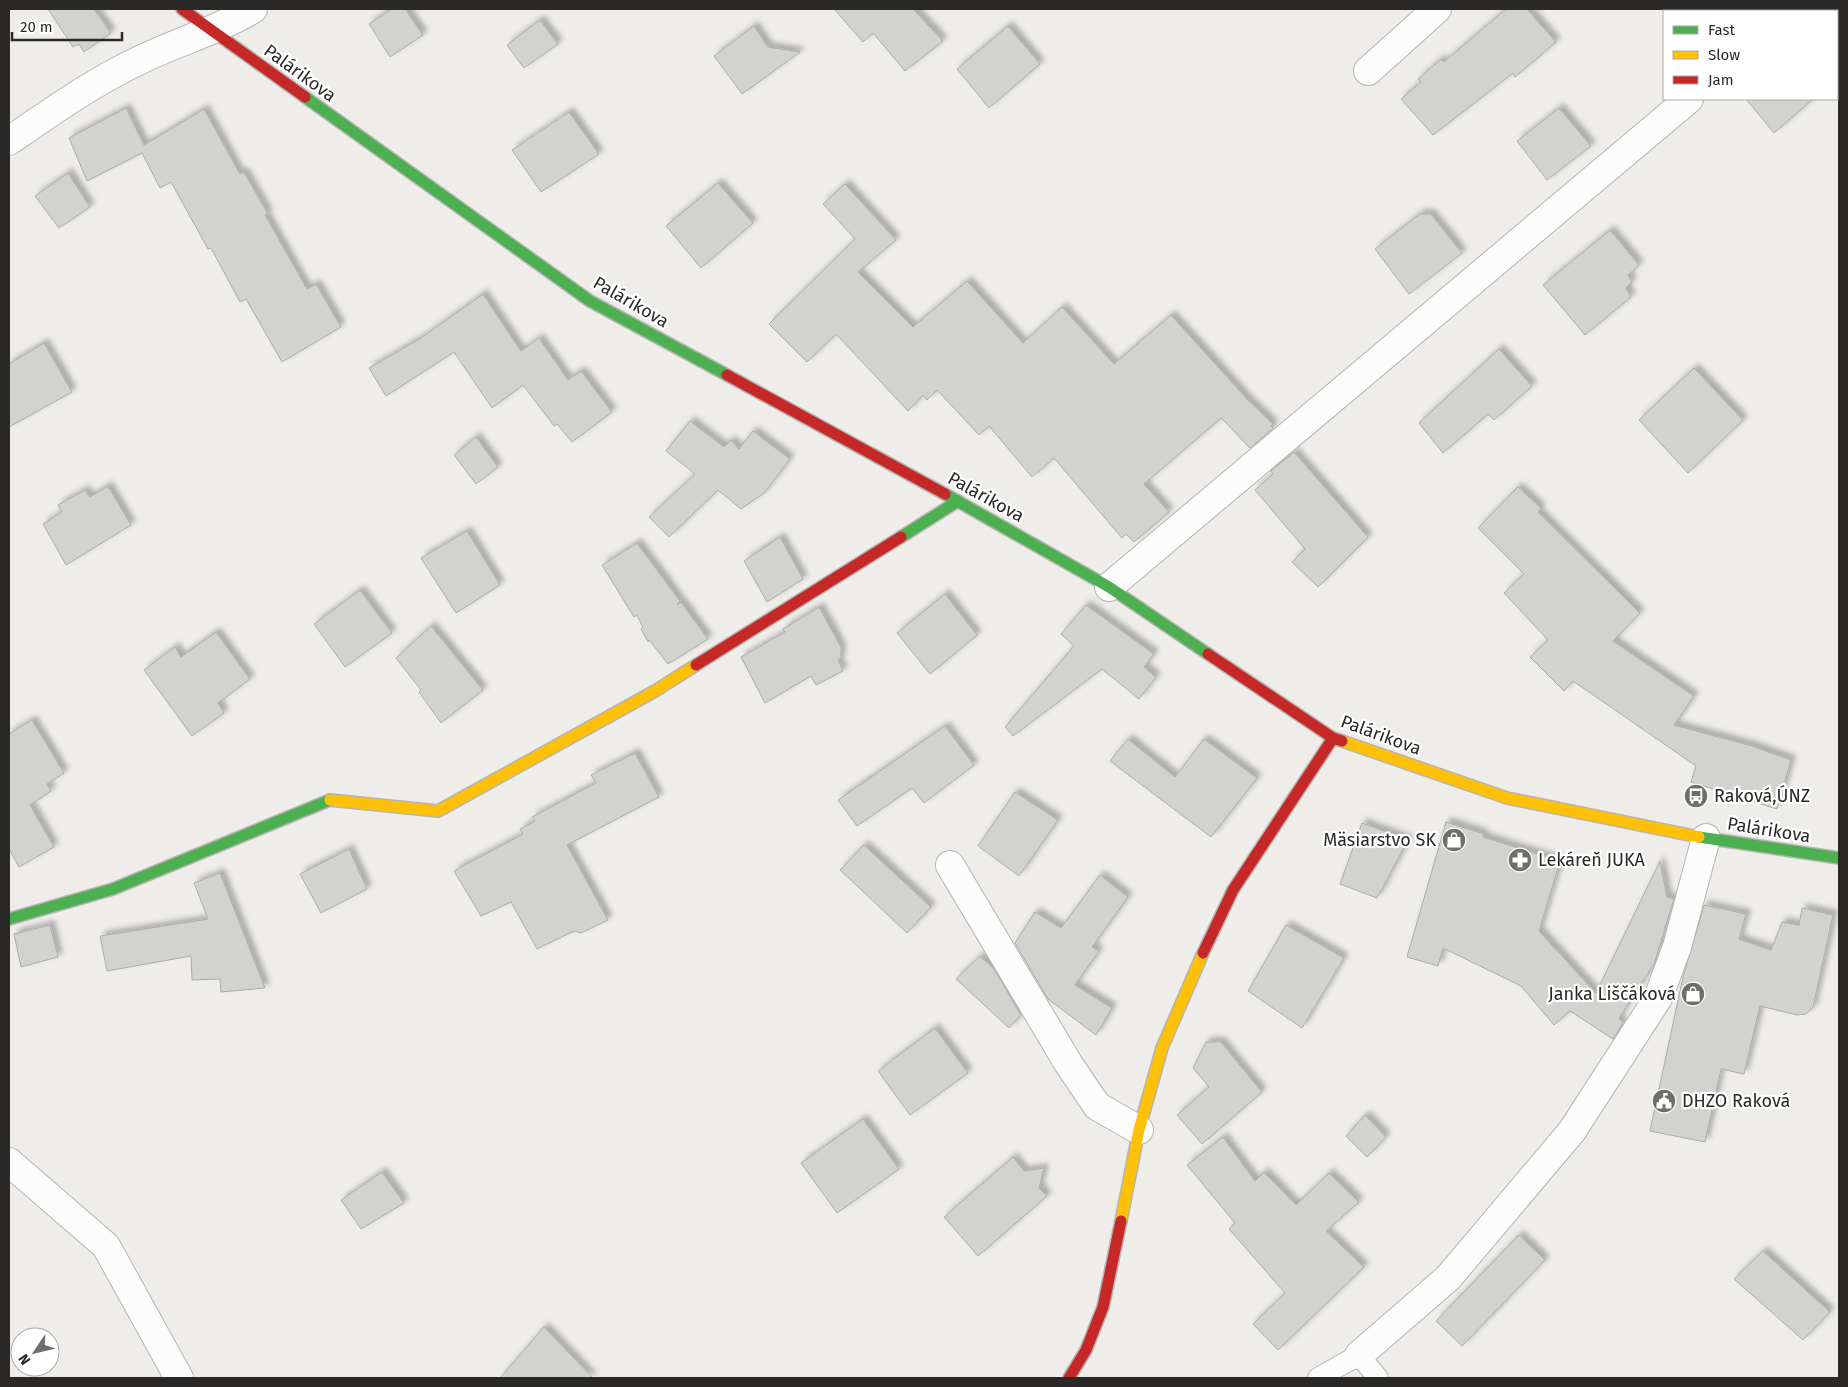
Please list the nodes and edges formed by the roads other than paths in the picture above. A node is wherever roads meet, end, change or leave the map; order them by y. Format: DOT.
graph roads {
  1 [pos="182,9"];
  2 [pos="253,9"];
  3 [pos="1437,9"];
  4 [pos="212,31"];
  5 [pos="1368,71"];
  6 [pos="1688,100"];
  7 [pos="9,142"];
  8 [pos="958,501"];
  9 [pos="1110,587"];
  10 [pos="1332,738"];
  11 [pos="1706,838"];
  12 [pos="1839,858"];
  13 [pos="950,866"];
  14 [pos="9,919"];
  15 [pos="1139,1130"];
  16 [pos="9,1162"];
  17 [pos="1359,1355"];
  18 [pos="179,1378"];
  19 [pos="1069,1378"];
  20 [pos="1318,1378"];
  21 [pos="1378,1378"];
  1 -- 4 [label="main road, Palárikova"];
  2 -- 4 [label="street"];
  3 -- 5 [label="street"];
  4 -- 7 [label="street"];
  4 -- 8 [label="main road, Palárikova"];
  6 -- 9 [label="street"];
  8 -- 9 [label="main road, Palárikova"];
  8 -- 14 [label="main road"];
  9 -- 10 [label="main road, Palárikova"];
  10 -- 11 [label="main road, Palárikova"];
  10 -- 15 [label="main road"];
  11 -- 12 [label="main road, Palárikova"];
  11 -- 17 [label="street"];
  13 -- 15 [label="street"];
  15 -- 19 [label="main road"];
  16 -- 18 [label="street"];
  17 -- 20 [label="lane"];
  17 -- 21 [label="lane"];
}
